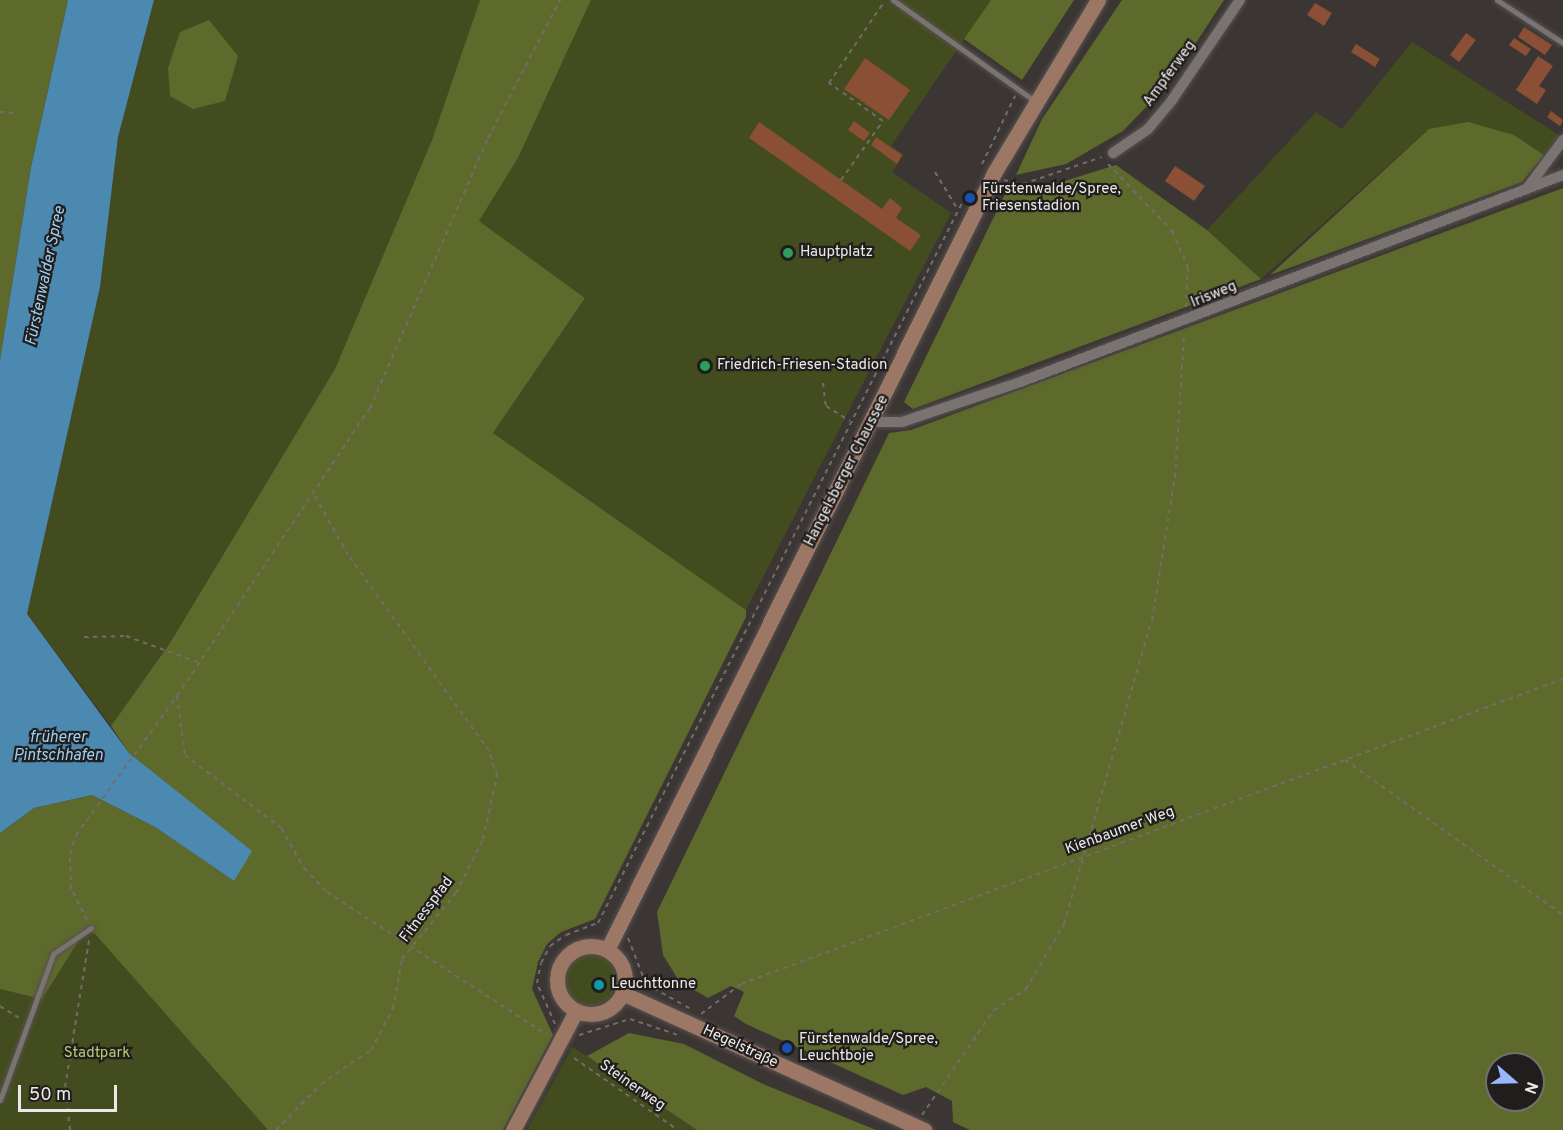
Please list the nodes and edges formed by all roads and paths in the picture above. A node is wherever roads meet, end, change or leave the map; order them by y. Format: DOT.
graph roads {
  1 [pos="560,0"];
  2 [pos="886,0"];
  3 [pos="893,0"];
  4 [pos="1098,0"];
  5 [pos="1240,0"];
  6 [pos="1497,0"];
  7 [pos="1563,43"];
  8 [pos="1018,89"];
  9 [pos="1033,100"];
  10 [pos="0,112"];
  11 [pos="14,113"];
  12 [pos="1563,140"];
  13 [pos="1113,153"];
  14 [pos="1102,157"];
  15 [pos="935,172"];
  16 [pos="1563,175"];
  17 [pos="992,178"];
  18 [pos="841,180"];
  19 [pos="1528,187"];
  20 [pos="968,190"];
  21 [pos="958,210"];
  22 [pos="1185,323"];
  23 [pos="823,383"];
  24 [pos="851,421"];
  25 [pos="871,422"];
  26 [pos="314,494"];
  27 [pos="84,637"];
  28 [pos="197,662"];
  29 [pos="1563,679"];
  30 [pos="177,696"];
  31 [pos="1344,759"];
  32 [pos="1080,857"];
  33 [pos="1563,915"];
  34 [pos="598,923"];
  35 [pos="91,928"];
  36 [pos="616,932"];
  37 [pos="411,949"];
  38 [pos="607,950"];
  39 [pos="622,993"];
  40 [pos="0,1006"];
  41 [pos="576,1011"];
  42 [pos="691,1018"];
  43 [pos="27,1021"];
  44 [pos="563,1036"];
  45 [pos="574,1058"];
  46 [pos="0,1100"];
  47 [pos="919,1128"];
  48 [pos="70,1130"];
  49 [pos="276,1130"];
  50 [pos="513,1130"];
  51 [pos="678,1130"];
  1 -- 26 [label="path"];
  2 -- 18 [label="path"];
  3 -- 8 [label="lane"];
  4 -- 9 [label="main road, Hangelsberger Chaussee"];
  5 -- 13 [label="street, Ampferweg"];
  6 -- 7 [label="lane"];
  8 -- 9 [label="lane"];
  8 -- 17 [label="path"];
  9 -- 17 [label="main road, Hangelsberger Chaussee"];
  10 -- 11 [label="path"];
  12 -- 19 [label="street"];
  13 -- 14 [label="path"];
  14 -- 17 [label="path"];
  14 -- 22 [label="path"];
  15 -- 21 [label="path"];
  16 -- 19 [label="street, Irisweg"];
  17 -- 25 [label="main road, Hangelsberger Chaussee"];
  19 -- 22 [label="street, Irisweg"];
  20 -- 21 [label="path"];
  21 -- 24 [label="path"];
  22 -- 25 [label="street, Irisweg"];
  22 -- 32 [label="path"];
  23 -- 24 [label="path"];
  24 -- 25 [label="path"];
  24 -- 34 [label="path"];
  25 -- 36 [label="main road, Hangelsberger Chaussee"];
  26 -- 28 [label="path"];
  26 -- 37 [label="path, Fitnesspfad"];
  27 -- 28 [label="path"];
  28 -- 30 [label="path"];
  29 -- 31 [label="path, Kienbaumer Weg"];
  30 -- 35 [label="path"];
  30 -- 37 [label="path"];
  31 -- 32 [label="path, Kienbaumer Weg"];
  31 -- 33 [label="path"];
  32 -- 42 [label="path, Kienbaumer Weg"];
  32 -- 47 [label="path"];
  34 -- 36 [label="path"];
  34 -- 44 [label="path"];
  35 -- 43 [label="lane"];
  35 -- 48 [label="path"];
  36 -- 38 [label="main road, Hangelsberger Chaussee"];
  36 -- 42 [label="path"];
  37 -- 44 [label="path"];
  37 -- 49 [label="path, Fitnesspfad"];
  38 -- 39 [label="main road"];
  38 -- 41 [label="main road"];
  39 -- 41 [label="main road"];
  39 -- 42 [label="main road, Hegelstraße"];
  40 -- 43 [label="path"];
  41 -- 44 [label="main road"];
  42 -- 44 [label="path, Kienbaumer Weg"];
  42 -- 47 [label="main road, Hegelstraße"];
  43 -- 46 [label="lane"];
  44 -- 50 [label="main road"];
  45 -- 51 [label="path, Steinerweg"];
}
